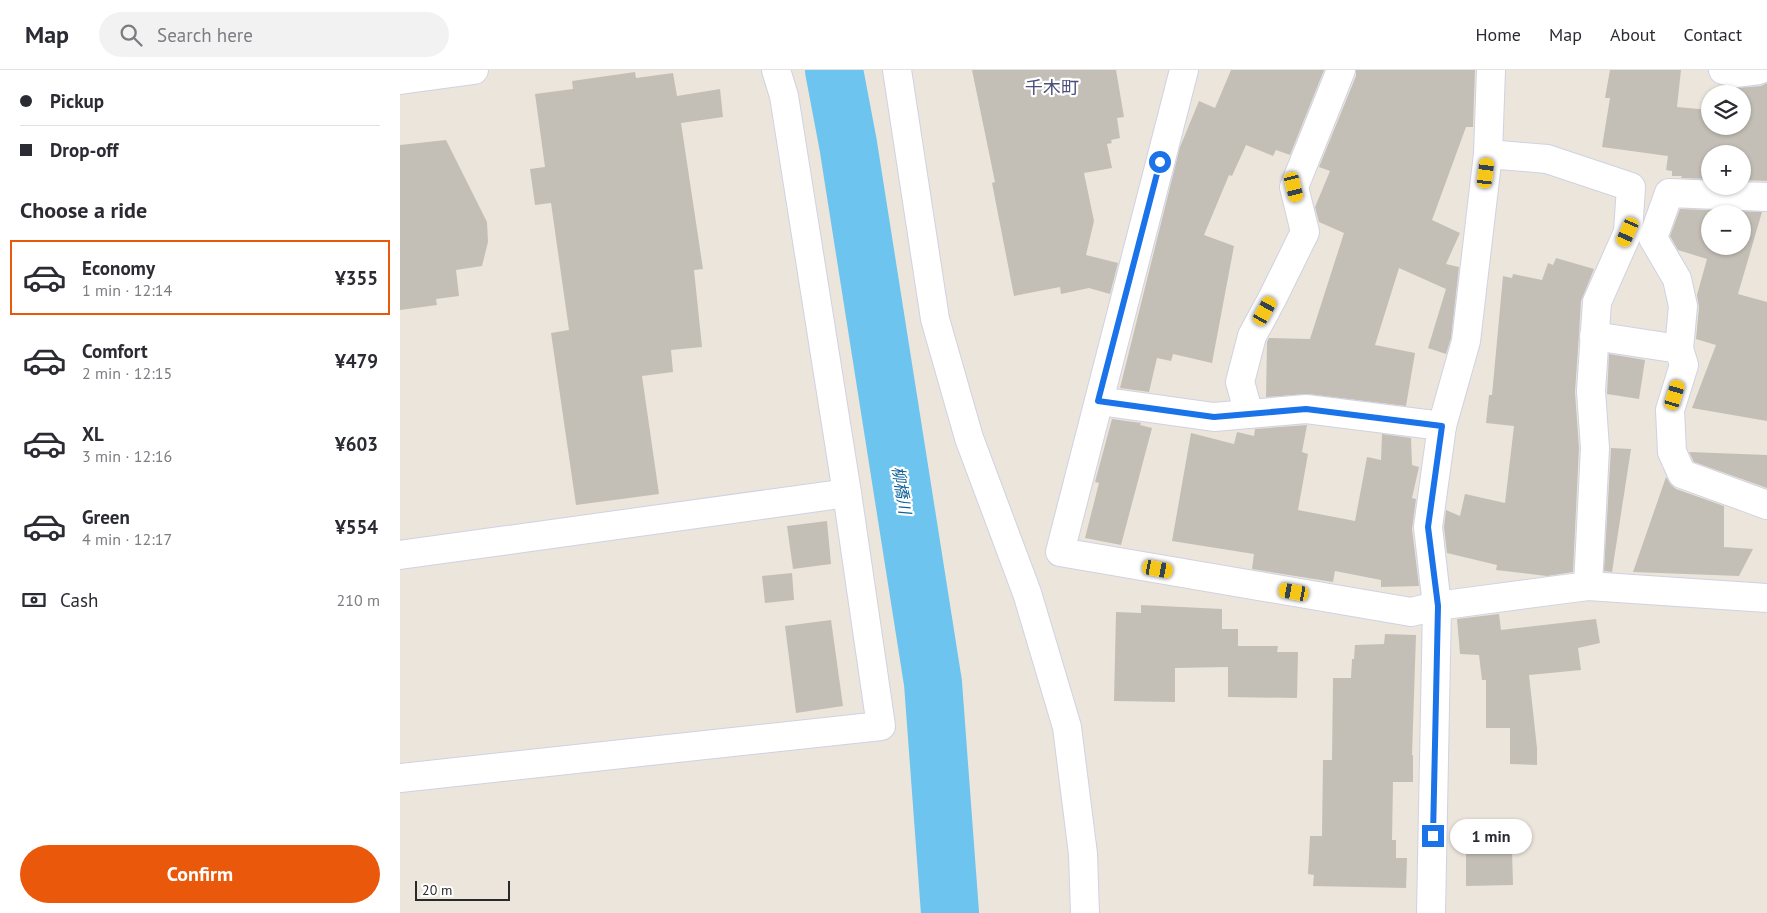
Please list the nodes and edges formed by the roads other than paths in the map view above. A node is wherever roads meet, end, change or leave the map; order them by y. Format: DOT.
graph roads {
  1 [pos="474,70"];
  2 [pos="776,70"];
  3 [pos="897,70"];
  4 [pos="1184,70"];
  5 [pos="1341,70"];
  6 [pos="1491,70"];
  7 [pos="1723,70"];
  8 [pos="1759,70"];
  9 [pos="400,80"];
  10 [pos="1488,154"];
  11 [pos="1631,187"];
  12 [pos="1669,193"];
  13 [pos="1767,197"];
  14 [pos="1641,235"];
  15 [pos="1594,336"];
  16 [pos="1679,349"];
  17 [pos="1098,401"];
  18 [pos="1249,414"];
  19 [pos="1442,426"];
  20 [pos="847,493"];
  21 [pos="1767,505"];
  22 [pos="400,555"];
  23 [pos="1588,586"];
  24 [pos="1767,598"];
  25 [pos="1438,606"];
  26 [pos="400,778"];
  27 [pos="1085,913"];
  28 [pos="1431,913"];
  1 -- 9 [label="street"];
  2 -- 20 [label="street"];
  3 -- 27 [label="street"];
  4 -- 17 [label="street"];
  5 -- 18 [label="street"];
  6 -- 10 [label="street"];
  7 -- 8 [label="street"];
  10 -- 11 [label="street"];
  10 -- 19 [label="street"];
  11 -- 12 [label="street"];
  11 -- 14 [label="street"];
  12 -- 13 [label="street"];
  12 -- 14 [label="street"];
  14 -- 15 [label="street"];
  14 -- 16 [label="street"];
  15 -- 16 [label="street"];
  15 -- 23 [label="street"];
  16 -- 21 [label="street"];
  17 -- 18 [label="street"];
  17 -- 25 [label="street"];
  18 -- 19 [label="street"];
  19 -- 25 [label="street"];
  20 -- 22 [label="street"];
  20 -- 26 [label="street"];
  23 -- 24 [label="street"];
  23 -- 25 [label="street"];
  25 -- 28 [label="street"];
}
